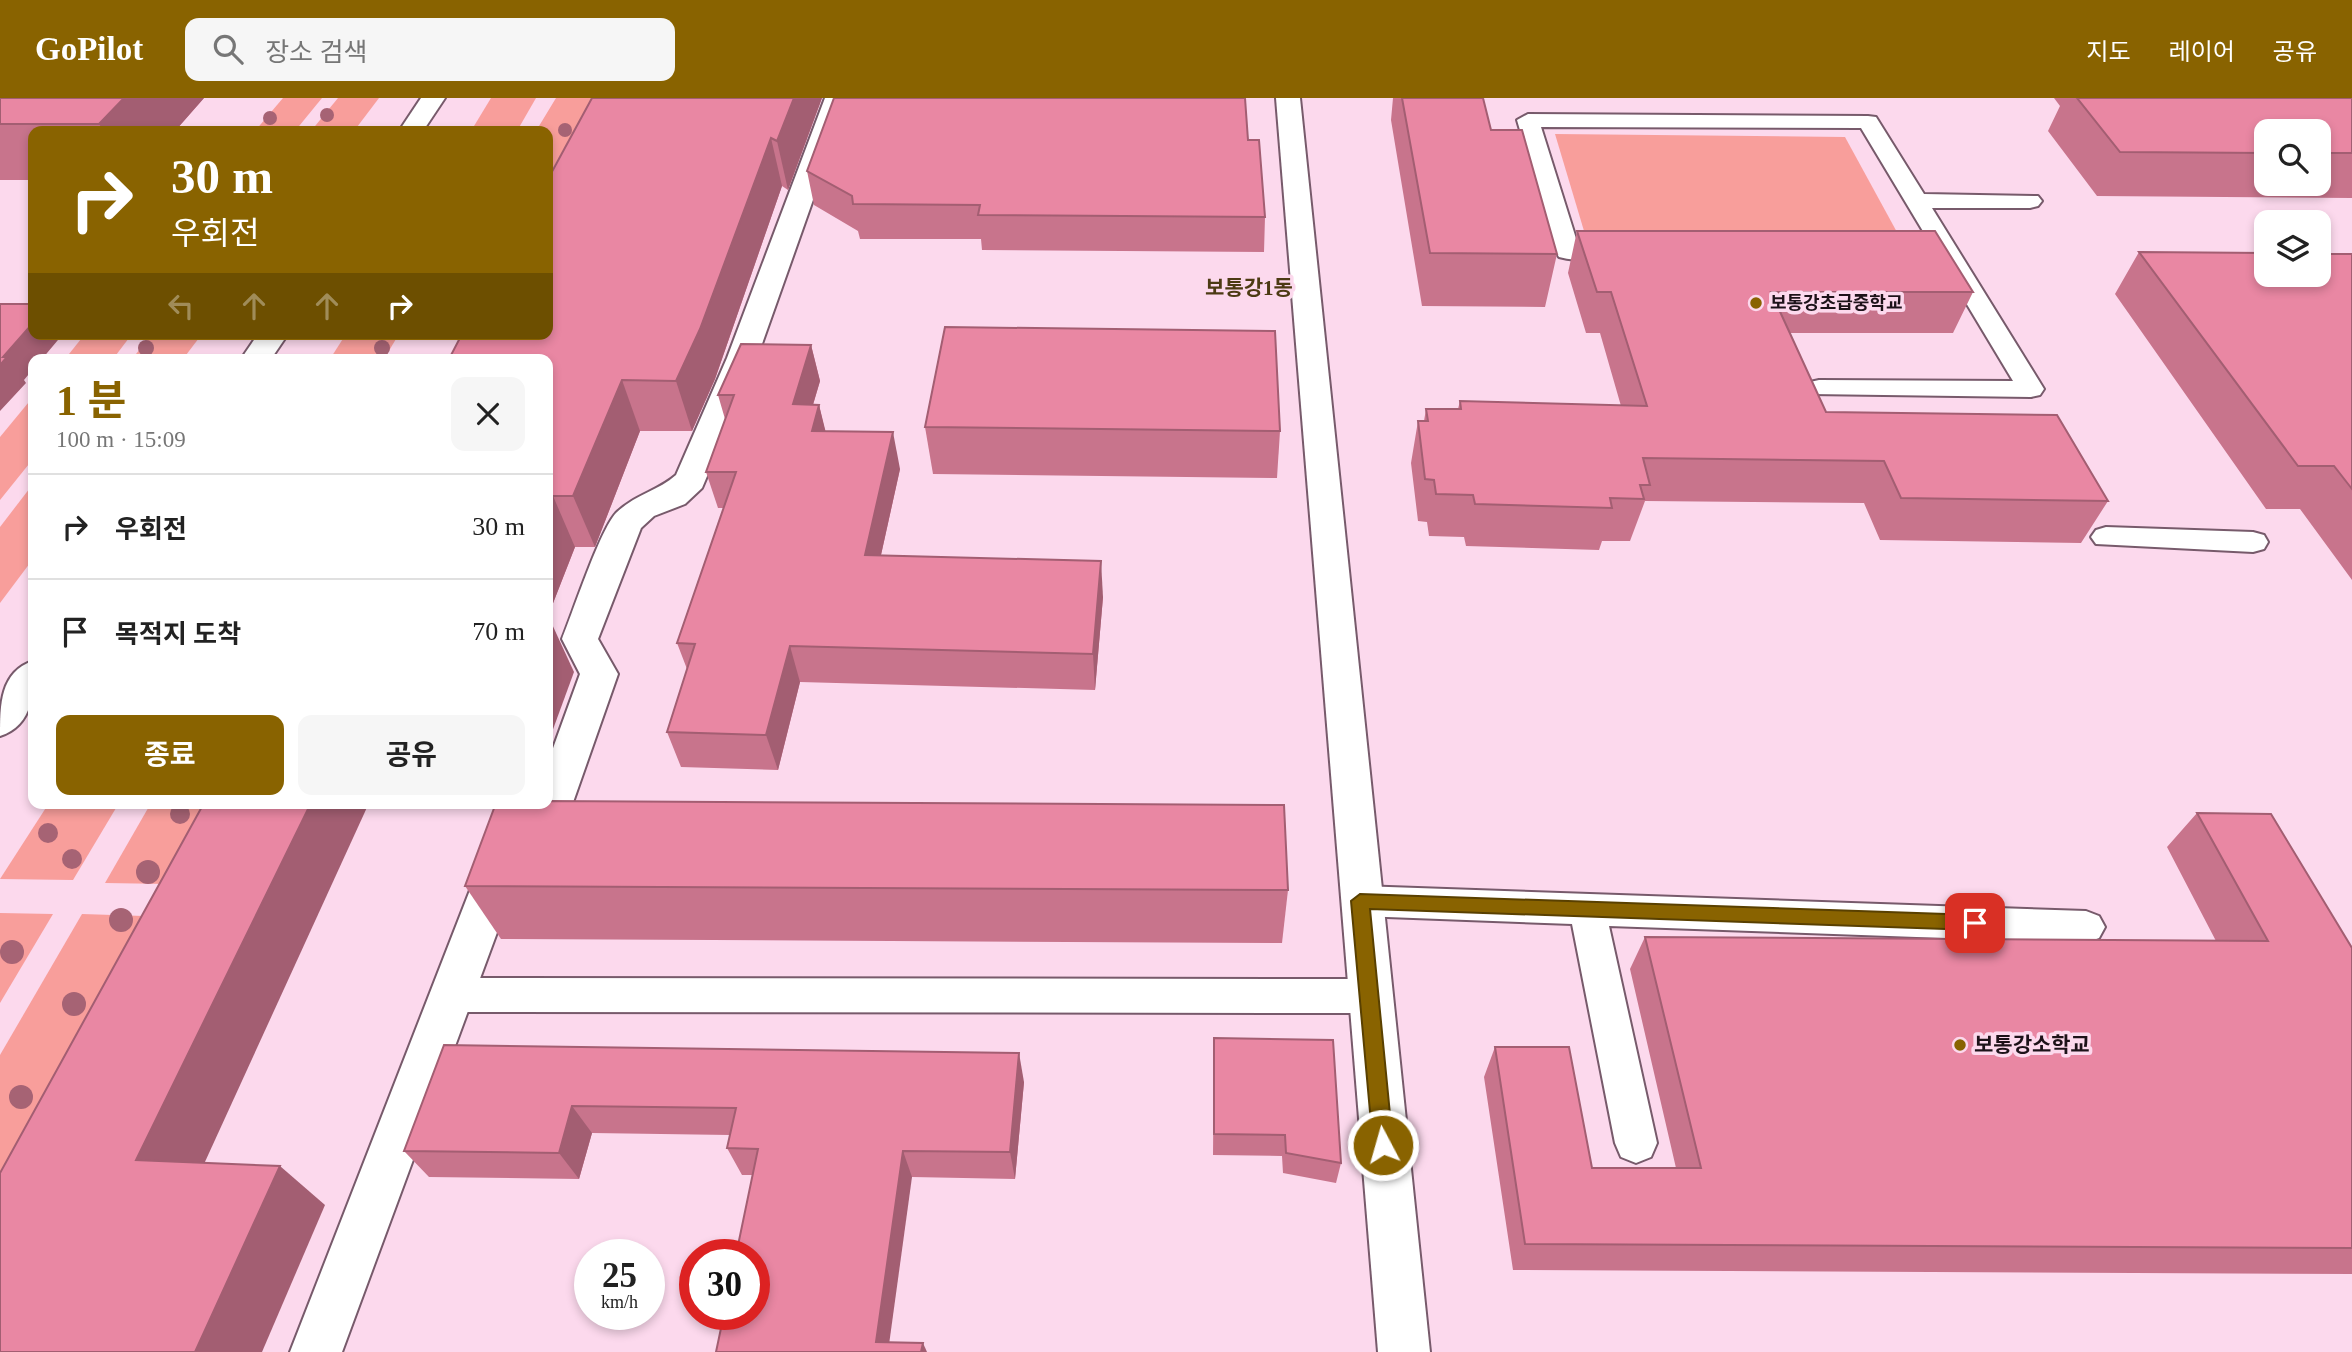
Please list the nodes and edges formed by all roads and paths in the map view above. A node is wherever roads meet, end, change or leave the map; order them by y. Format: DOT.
graph roads {
  1 [pos="433,98"];
  2 [pos="836,98"];
  3 [pos="1287,98"];
  4 [pos="414,126"];
  5 [pos="1917,201"];
  6 [pos="2030,201"];
  7 [pos="1636,252"];
  8 [pos="1921,254"];
  9 [pos="1948,254"];
  10 [pos="1819,388"];
  11 [pos="2106,537"];
  12 [pos="2253,542"];
  13 [pos="28,682"];
  14 [pos="0,721"];
  15 [pos="553,802"];
  16 [pos="550,809"];
  17 [pos="1360,901"];
  18 [pos="1587,909"];
  19 [pos="2086,927"];
  20 [pos="452,995"];
  21 [pos="1369,996"];
  22 [pos="1636,1143"];
  23 [pos="316,1352"];
  24 [pos="1404,1352"];
  1 -- 4 [label="street"];
  2 -- 15 [label="street"];
  3 -- 17 [label="street"];
  5 -- 6 [label="lane"];
  5 -- 7 [label="lane"];
  5 -- 9 [label="lane"];
  8 -- 9 [label="lane"];
  9 -- 10 [label="lane"];
  11 -- 12 [label="lane"];
  13 -- 14 [label="street"];
  16 -- 20 [label="street"];
  17 -- 18 [label="lane"];
  17 -- 21 [label="street"];
  18 -- 19 [label="lane"];
  18 -- 22 [label="lane"];
  20 -- 21 [label="lane"];
  20 -- 23 [label="street"];
  21 -- 24 [label="street"];
}
